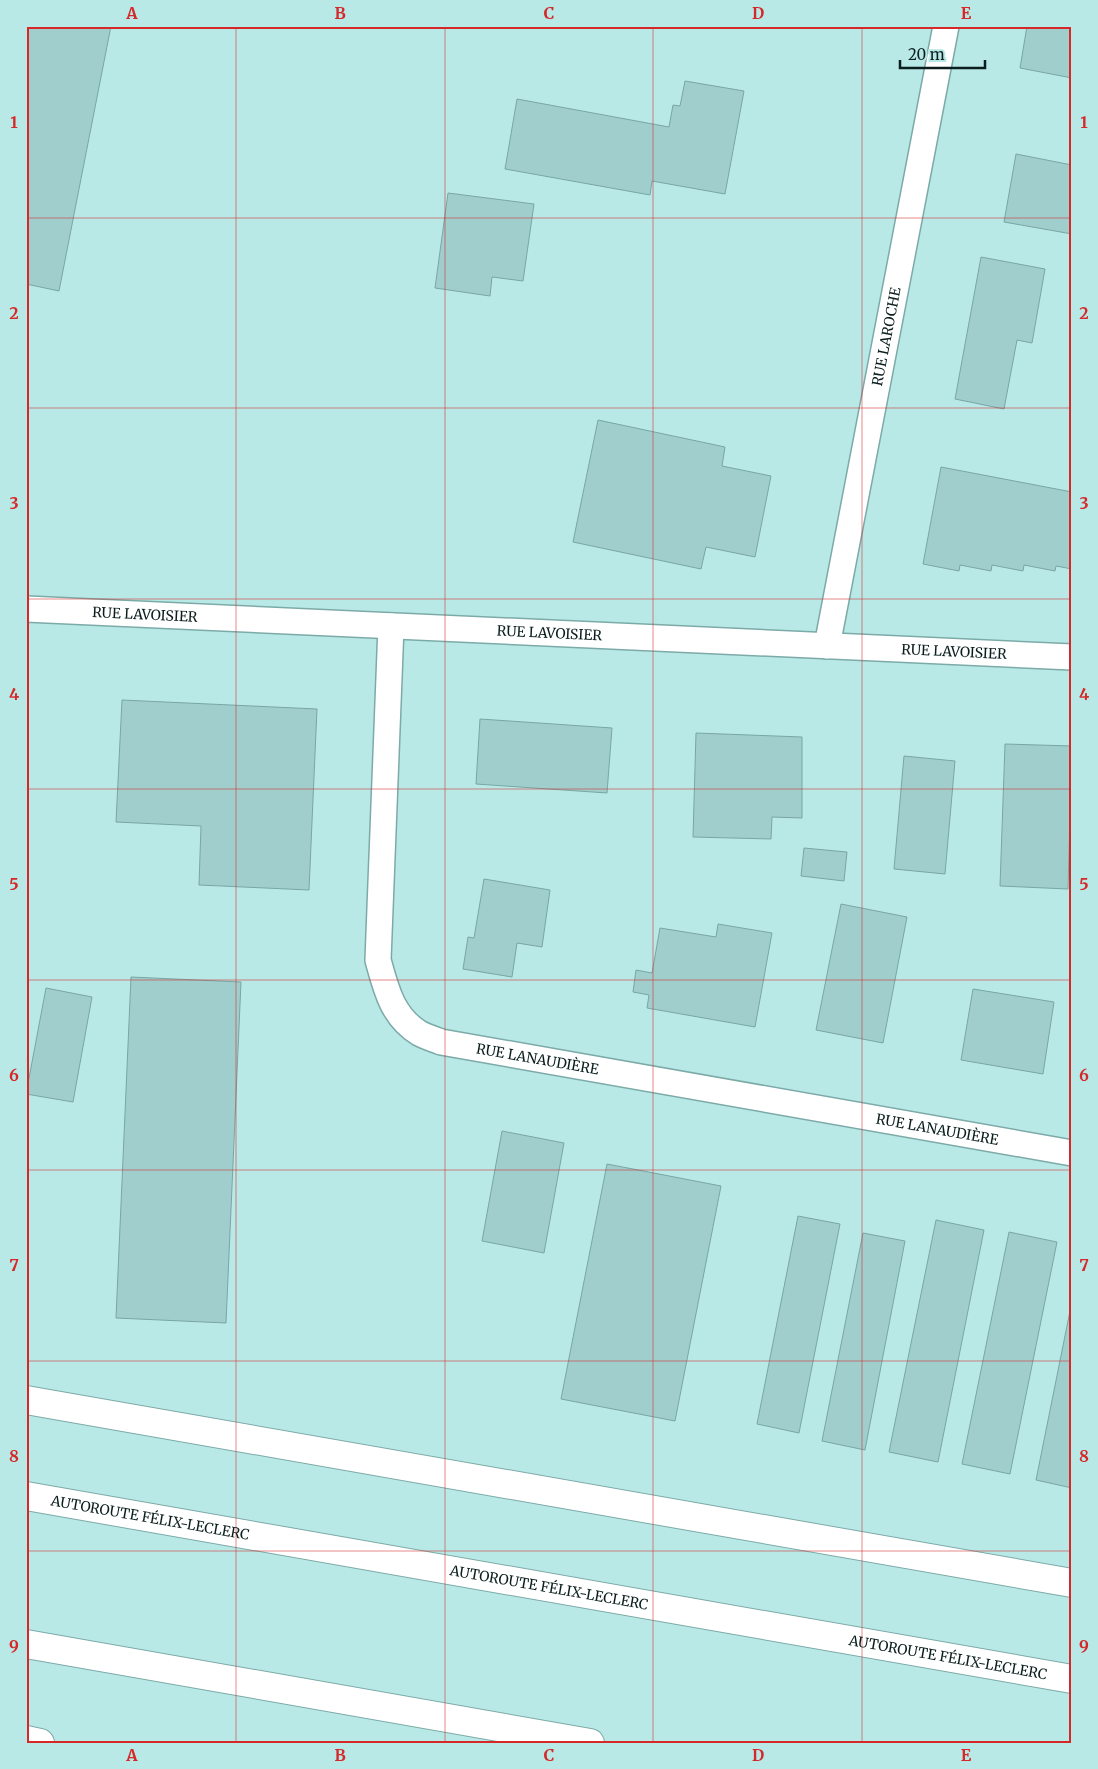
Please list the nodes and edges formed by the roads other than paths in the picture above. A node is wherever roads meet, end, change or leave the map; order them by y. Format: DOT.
graph roads {
  1 [pos="946,26"];
  2 [pos="26,609"];
  3 [pos="392,626"];
  4 [pos="827,646"];
  5 [pos="1072,656"];
  6 [pos="1072,1152"];
  7 [pos="26,1400"];
  8 [pos="26,1496"];
  9 [pos="1072,1583"];
  10 [pos="26,1644"];
  11 [pos="1072,1679"];
  12 [pos="26,1740"];
  13 [pos="40,1743"];
  14 [pos="590,1743"];
  1 -- 4 [label="street, RUE LAROCHE"];
  2 -- 3 [label="street, RUE LAVOISIER"];
  3 -- 4 [label="street, RUE LAVOISIER"];
  3 -- 6 [label="street, RUE LANAUDIÈRE"];
  4 -- 5 [label="street, RUE LAVOISIER"];
  7 -- 9 [label="highway"];
  8 -- 11 [label="highway, AUTOROUTE FÉLIX-LECLERC"];
  10 -- 14 [label="highway"];
  12 -- 13 [label="highway"];
}
